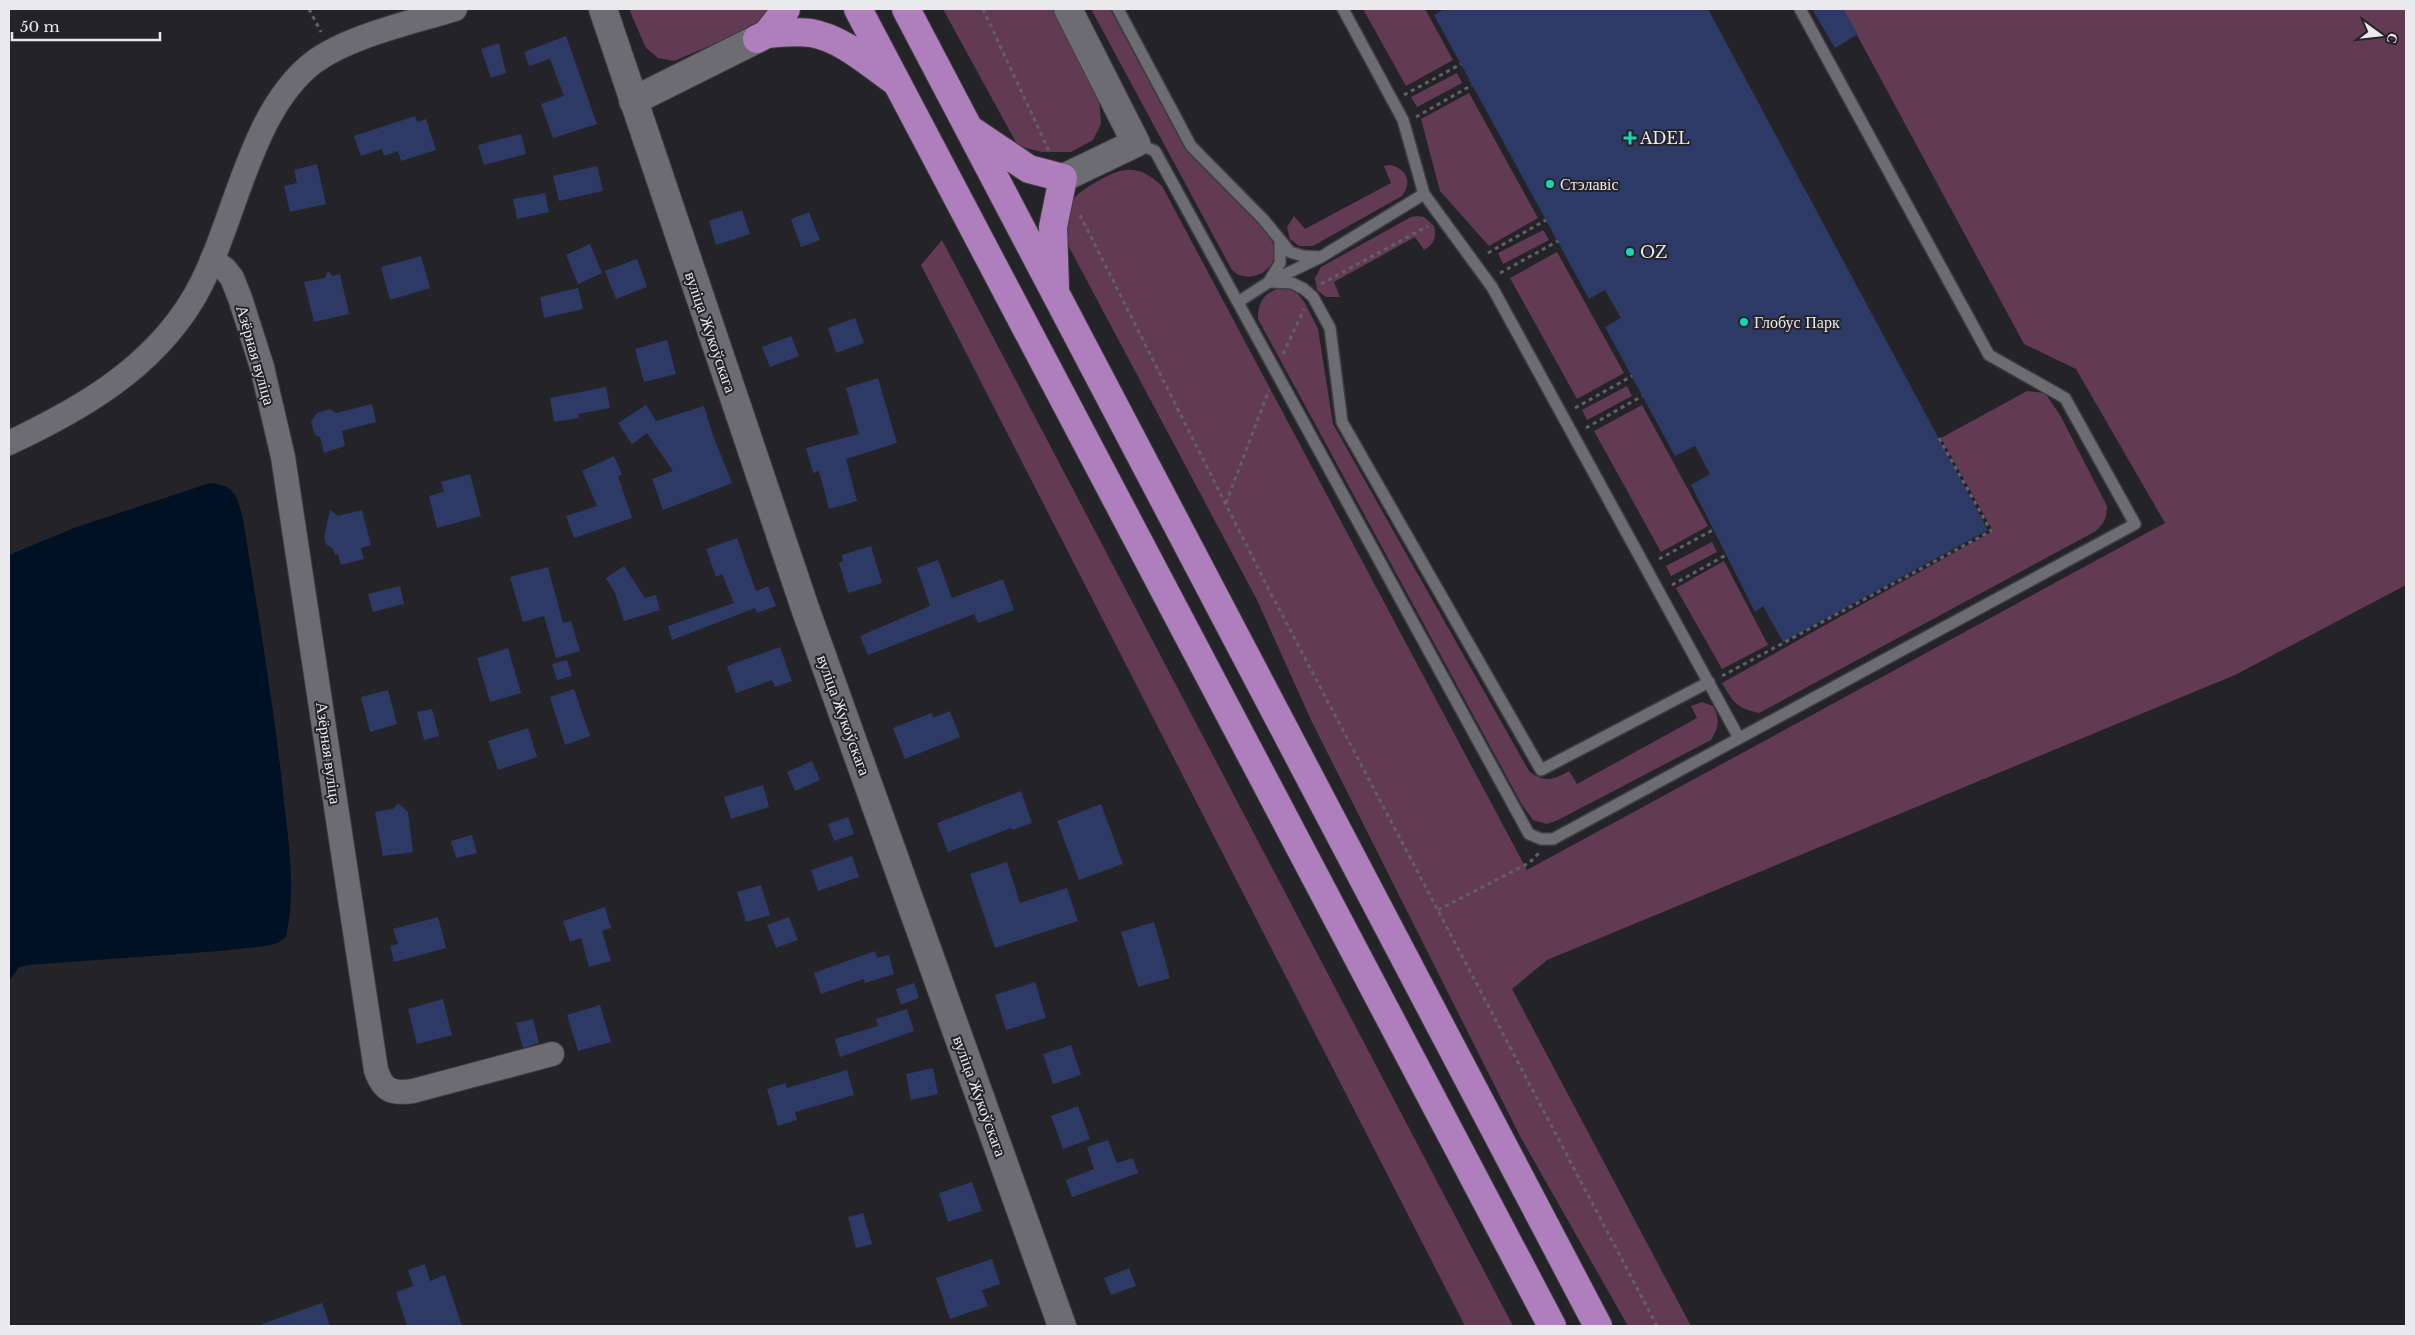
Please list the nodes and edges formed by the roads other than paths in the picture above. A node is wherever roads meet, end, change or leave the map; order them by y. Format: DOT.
graph roads {
  1 [pos="455,9"];
  2 [pos="603,9"];
  3 [pos="786,9"];
  4 [pos="858,9"];
  5 [pos="906,9"];
  6 [pos="1068,9"];
  7 [pos="1118,9"];
  8 [pos="1342,9"];
  9 [pos="1800,9"];
  10 [pos="762,37"];
  11 [pos="895,81"];
  12 [pos="633,101"];
  13 [pos="968,128"];
  14 [pos="1136,143"];
  15 [pos="1063,178"];
  16 [pos="1424,194"];
  17 [pos="1280,241"];
  18 [pos="1321,257"];
  19 [pos="212,260"];
  20 [pos="1269,282"];
  21 [pos="1055,296"];
  22 [pos="1238,302"];
  23 [pos="9,443"];
  24 [pos="1709,682"];
  25 [pos="1739,738"];
  26 [pos="552,1054"];
  27 [pos="1062,1326"];
  28 [pos="1552,1326"];
  29 [pos="1598,1326"];
  1 -- 19 [label="street"];
  2 -- 12 [label="street, вуліца Жукоўскага"];
  3 -- 10 [label="highway"];
  4 -- 11 [label="highway"];
  5 -- 13 [label="highway"];
  6 -- 14 [label="street"];
  7 -- 17 [label="lane"];
  8 -- 16 [label="lane"];
  9 -- 25 [label="lane"];
  10 -- 11 [label="highway"];
  10 -- 12 [label="street"];
  11 -- 28 [label="highway"];
  12 -- 27 [label="street, вуліца Жукоўскага"];
  13 -- 15 [label="highway"];
  13 -- 21 [label="highway"];
  14 -- 15 [label="street"];
  14 -- 22 [label="lane"];
  15 -- 21 [label="highway"];
  16 -- 18 [label="lane"];
  16 -- 24 [label="lane"];
  17 -- 18 [label="lane"];
  17 -- 20 [label="lane"];
  18 -- 20 [label="lane"];
  19 -- 23 [label="street"];
  19 -- 26 [label="street, Азёрная вуліца"];
  20 -- 22 [label="lane"];
  20 -- 24 [label="lane"];
  21 -- 29 [label="highway"];
  22 -- 25 [label="lane"];
  24 -- 25 [label="lane"];
}
